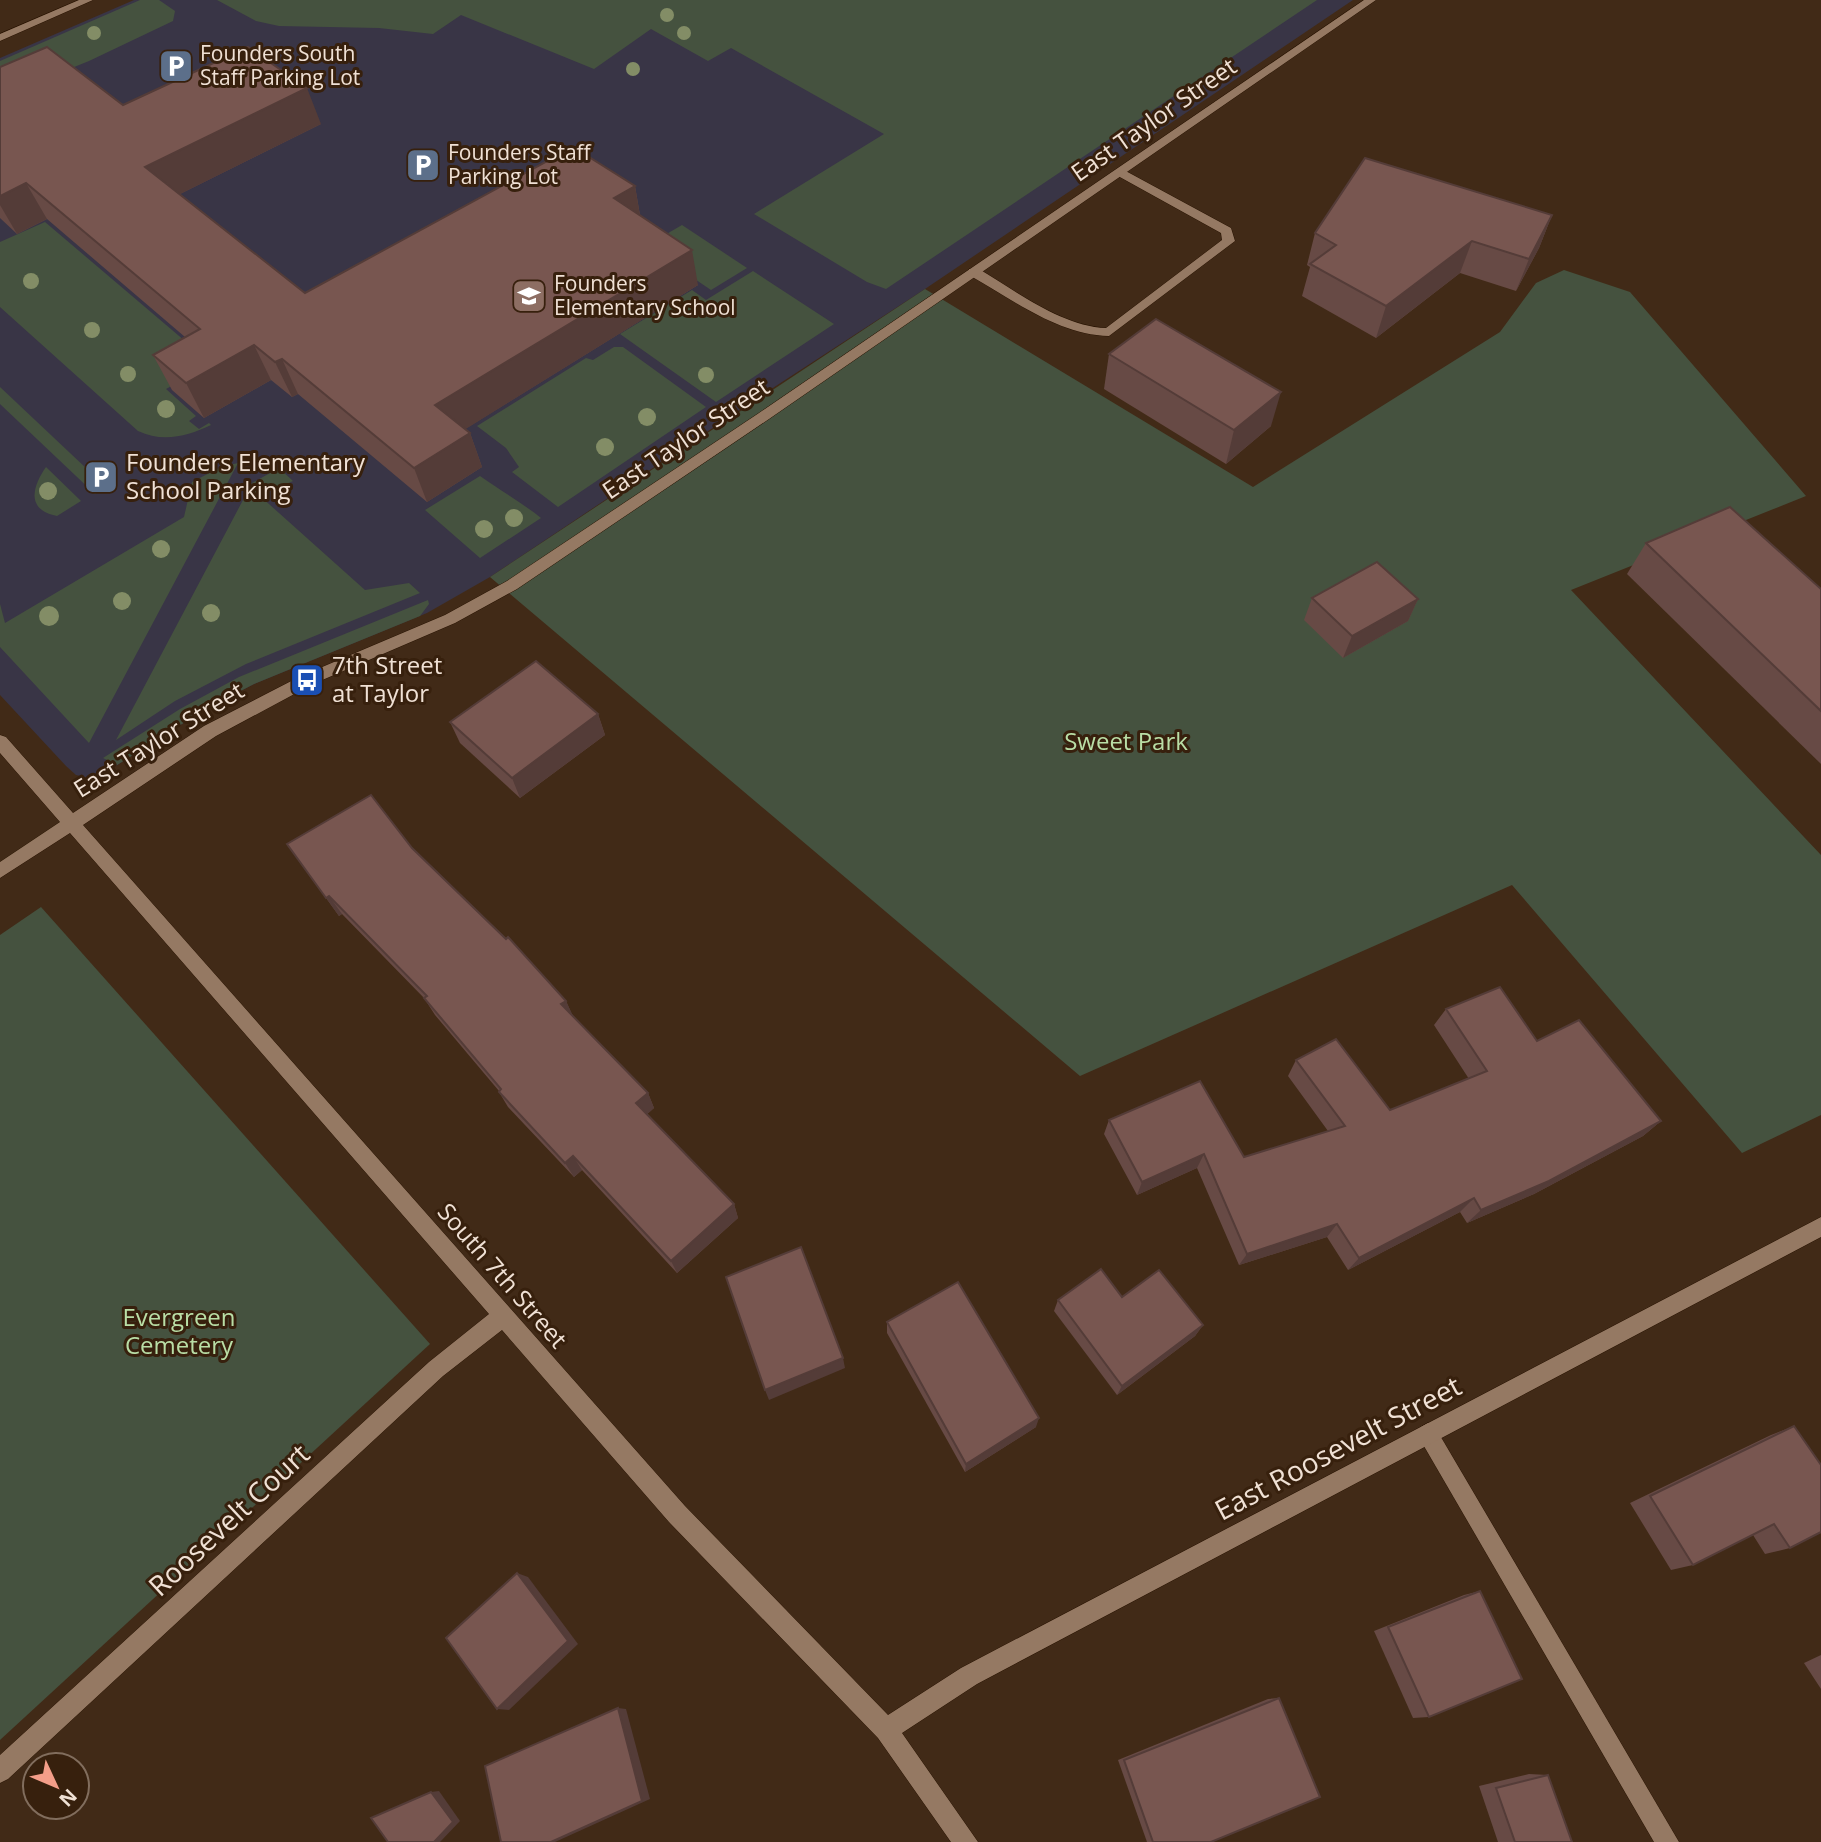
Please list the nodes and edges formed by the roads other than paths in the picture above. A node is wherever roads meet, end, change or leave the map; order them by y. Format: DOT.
graph roads {
  1 [pos="89,0"];
  2 [pos="1371,0"];
  3 [pos="0,38"];
  4 [pos="1122,173"];
  5 [pos="974,272"];
  6 [pos="0,742"];
  7 [pos="72,824"];
  8 [pos="0,871"];
  9 [pos="1820,1229"];
  10 [pos="502,1317"];
  11 [pos="1428,1434"];
  12 [pos="886,1730"];
  13 [pos="0,1771"];
  14 [pos="966,1842"];
  15 [pos="1667,1842"];
  1 -- 3 [label="street"];
  2 -- 4 [label="street, East Taylor Street"];
  4 -- 5 [label="street, East Taylor Street"];
  4 -- 5 [label="street"];
  5 -- 7 [label="street, East Taylor Street"];
  6 -- 7 [label="street, South 7th Street"];
  7 -- 8 [label="street, East Taylor Street"];
  7 -- 10 [label="street, South 7th Street"];
  9 -- 11 [label="street, East Roosevelt Street"];
  10 -- 12 [label="street, South 7th Street"];
  10 -- 13 [label="street, Roosevelt Court"];
  11 -- 12 [label="street, East Roosevelt Street"];
  11 -- 15 [label="street"];
  12 -- 14 [label="street, South 7th Street"];
}
